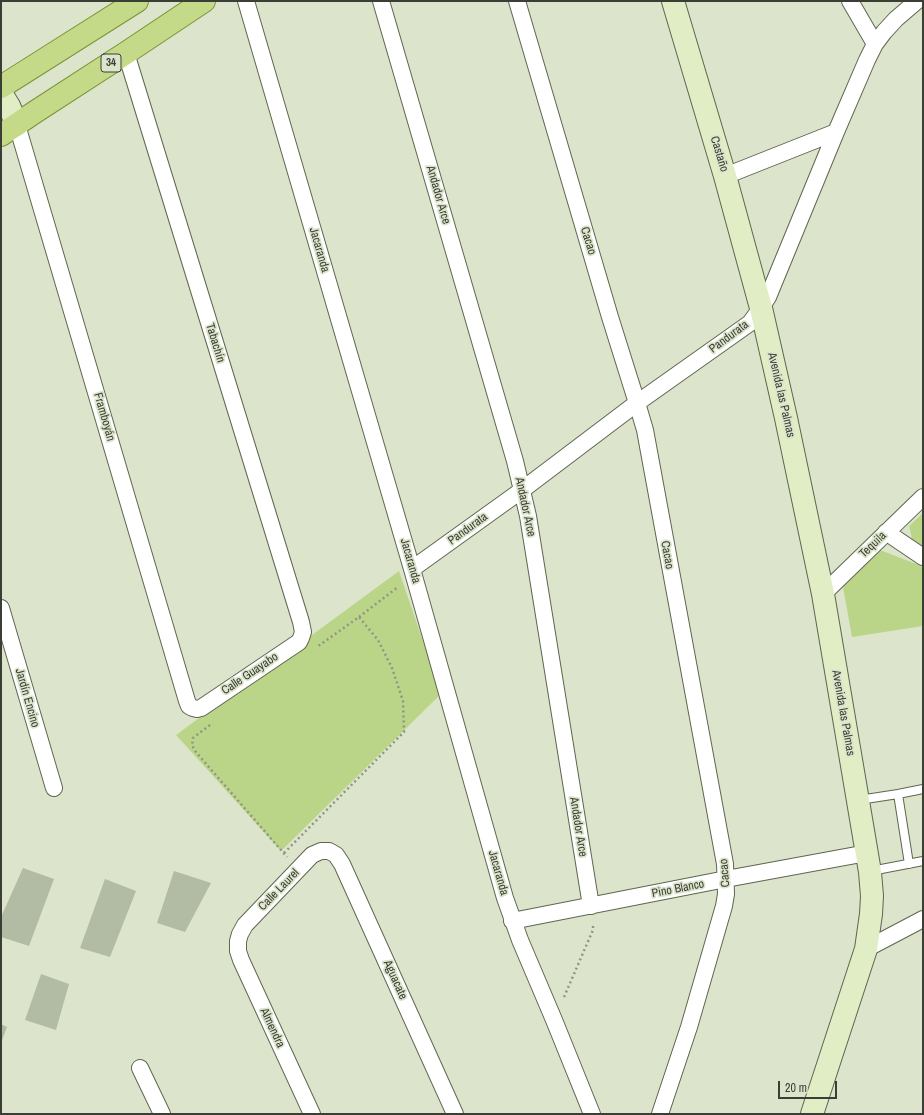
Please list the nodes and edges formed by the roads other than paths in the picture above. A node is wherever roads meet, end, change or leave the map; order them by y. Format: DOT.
graph roads {
  1 [pos="137,1"];
  2 [pos="204,1"];
  3 [pos="246,1"];
  4 [pos="381,1"];
  5 [pos="517,1"];
  6 [pos="673,1"];
  7 [pos="850,1"];
  8 [pos="917,1"];
  9 [pos="875,44"];
  10 [pos="126,54"];
  11 [pos="1,87"];
  12 [pos="1,93"];
  13 [pos="9,130"];
  14 [pos="836,132"];
  15 [pos="725,176"];
  16 [pos="761,308"];
  17 [pos="637,403"];
  18 [pos="522,490"];
  19 [pos="923,497"];
  20 [pos="886,532"];
  21 [pos="923,557"];
  22 [pos="413,572"];
  23 [pos="823,594"];
  24 [pos="1,608"];
  25 [pos="303,632"];
  26 [pos="193,708"];
  27 [pos="54,788"];
  28 [pos="923,789"];
  29 [pos="898,794"];
  30 [pos="859,800"];
  31 [pos="329,851"];
  32 [pos="923,861"];
  33 [pos="869,862"];
  34 [pos="909,864"];
  35 [pos="726,879"];
  36 [pos="592,906"];
  37 [pos="923,919"];
  38 [pos="512,920"];
  39 [pos="238,941"];
  40 [pos="866,949"];
  41 [pos="140,1068"];
  42 [pos="162,1114"];
  43 [pos="312,1114"];
  44 [pos="455,1114"];
  45 [pos="592,1114"];
  46 [pos="660,1114"];
  47 [pos="812,1114"];
  1 -- 11 [label="main road"];
  2 -- 10 [label="main road, 34"];
  3 -- 22 [label="street, Jacaranda"];
  4 -- 18 [label="street, Andador Arce"];
  5 -- 17 [label="street, Cacao"];
  6 -- 15 [label="street, Castaño"];
  7 -- 9 [label="street"];
  8 -- 9 [label="street, Pandurata"];
  9 -- 14 [label="street, Pandurata"];
  10 -- 13 [label="main road, 34"];
  10 -- 25 [label="street, Tabachín"];
  12 -- 13 [label="street"];
  13 -- 26 [label="street, Framboyán"];
  14 -- 15 [label="street"];
  14 -- 16 [label="street, Pandurata"];
  15 -- 16 [label="street, Castaño"];
  16 -- 17 [label="street, Pandurata"];
  16 -- 23 [label="street, Avenida las Palmas"];
  17 -- 18 [label="street, Pandurata"];
  17 -- 35 [label="street, Cacao"];
  18 -- 22 [label="street, Pandurata"];
  18 -- 36 [label="street, Andador Arce"];
  19 -- 20 [label="street, Tequila"];
  20 -- 21 [label="street"];
  20 -- 23 [label="street, Tequila"];
  22 -- 38 [label="street, Jacaranda"];
  23 -- 30 [label="street, Avenida las Palmas"];
  24 -- 27 [label="street, Jardín Encino"];
  25 -- 26 [label="street, Calle Guayabo"];
  28 -- 29 [label="lane"];
  29 -- 30 [label="lane"];
  29 -- 34 [label="lane"];
  30 -- 33 [label="street, Avenida las Palmas"];
  31 -- 39 [label="street, Calle Laurel"];
  31 -- 44 [label="street, Aguacate"];
  32 -- 34 [label="lane"];
  33 -- 34 [label="lane"];
  33 -- 35 [label="street, Pino Blanco"];
  33 -- 40 [label="street, Avenida las Palmas"];
  35 -- 36 [label="street, Pino Blanco"];
  35 -- 46 [label="street, Cacao"];
  36 -- 38 [label="street, Pino Blanco"];
  37 -- 40 [label="street"];
  38 -- 45 [label="street, Jacaranda"];
  39 -- 43 [label="street, Almendra"];
  40 -- 47 [label="street, Avenida las Palmas"];
  41 -- 42 [label="street"];
}
